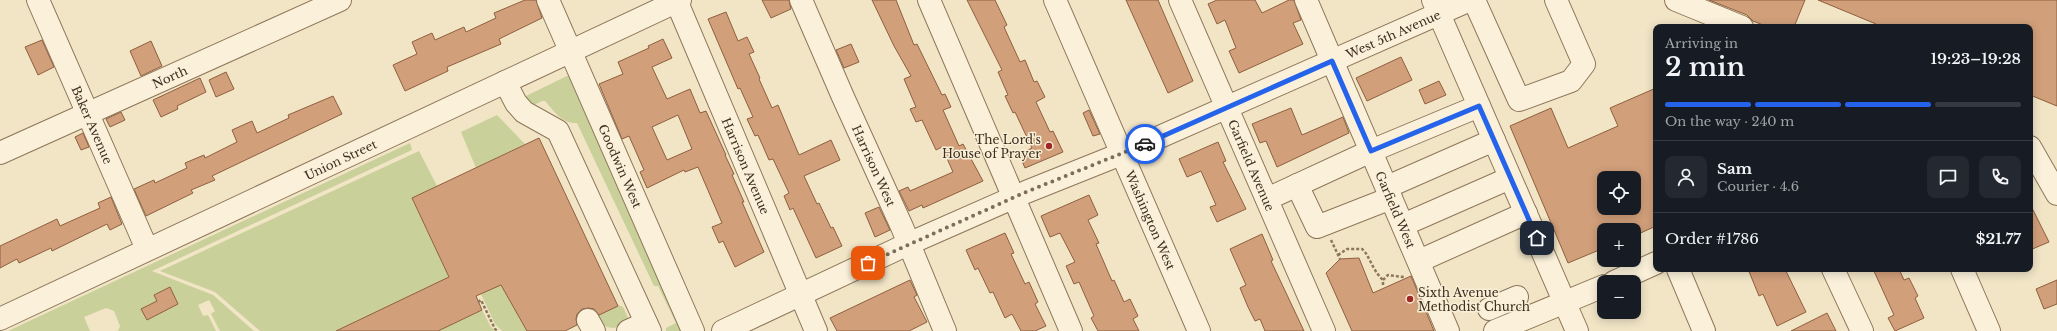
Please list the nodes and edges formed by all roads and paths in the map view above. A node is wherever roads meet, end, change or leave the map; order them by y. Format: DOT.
graph roads {
  1 [pos="38,0"];
  2 [pos="340,0"];
  3 [pos="548,0"];
  4 [pos="801,0"];
  5 [pos="929,0"];
  6 [pos="1055,0"];
  7 [pos="1180,0"];
  8 [pos="1306,0"];
  9 [pos="1470,0"];
  10 [pos="1474,0"];
  11 [pos="1556,0"];
  12 [pos="1676,0"];
  13 [pos="677,1"];
  14 [pos="1436,7"];
  15 [pos="1735,24"];
  16 [pos="570,50"];
  17 [pos="1332,61"];
  18 [pos="505,82"];
  19 [pos="1479,106"];
  20 [pos="1227,108"];
  21 [pos="88,113"];
  22 [pos="1494,140"];
  23 [pos="2033,148"];
  24 [pos="1371,151"];
  25 [pos="2033,152"];
  26 [pos="0,153"];
  27 [pos="1121,154"];
  28 [pos="2057,160"];
  29 [pos="1510,178"];
  30 [pos="1297,185"];
  31 [pos="1389,192"];
  32 [pos="2057,194"];
  33 [pos="1013,198"];
  34 [pos="1266,199"];
  35 [pos="1526,213"];
  36 [pos="1403,225"];
  37 [pos="908,244"];
  38 [pos="147,249"];
  39 [pos="1338,255"];
  40 [pos="1653,264"];
  41 [pos="1421,265"];
  42 [pos="1679,272"];
  43 [pos="1834,272"];
  44 [pos="1963,272"];
  45 [pos="1629,275"];
  46 [pos="1383,280"];
  47 [pos="1383,285"];
  48 [pos="1597,289"];
  49 [pos="800,295"];
  50 [pos="478,302"];
  51 [pos="1503,303"];
  52 [pos="1565,304"];
  53 [pos="0,319"];
  54 [pos="1503,327"];
  55 [pos="641,328"];
  56 [pos="498,331"];
  57 [pos="693,331"];
  58 [pos="723,331"];
  59 [pos="816,331"];
  60 [pos="945,331"];
  61 [pos="1071,331"];
  62 [pos="1199,331"];
  63 [pos="1324,331"];
  64 [pos="1448,331"];
  65 [pos="1577,331"];
  66 [pos="1704,331"];
  67 [pos="1862,331"];
  68 [pos="1989,331"];
  1 -- 21 [label="street, Baker Avenue"];
  2 -- 21 [label="street, North"];
  3 -- 16 [label="street, Goodwin West"];
  4 -- 37 [label="street, Harrison West"];
  5 -- 33 [label="street"];
  6 -- 27 [label="street, Washington West"];
  7 -- 20 [label="street, Garfield Avenue"];
  8 -- 17 [label="street, Garfield West"];
  9 -- 14 [label="street, West 5th Avenue"];
  10 -- 11 [label="street"];
  12 -- 15 [label="street"];
  13 -- 16 [label="street, Union Street"];
  13 -- 49 [label="street, Harrison Avenue"];
  14 -- 17 [label="street, West 5th Avenue"];
  14 -- 19 [label="street"];
  16 -- 18 [label="street, Union Street"];
  16 -- 57 [label="street, Goodwin West"];
  17 -- 20 [label="street, West 5th Avenue"];
  17 -- 24 [label="street, Garfield West"];
  18 -- 38 [label="street, Union Street"];
  18 -- 55 [label="street"];
  19 -- 22 [label="street"];
  19 -- 24 [label="street"];
  20 -- 27 [label="street, West 5th Avenue"];
  20 -- 34 [label="street, Garfield Avenue"];
  21 -- 26 [label="street, North"];
  21 -- 38 [label="street, Baker Avenue"];
  22 -- 29 [label="street"];
  22 -- 31 [label="street"];
  23 -- 28 [label="street"];
  24 -- 30 [label="street"];
  24 -- 31 [label="street, Garfield West"];
  25 -- 32 [label="street"];
  27 -- 33 [label="street, West 5th Avenue"];
  27 -- 62 [label="street, Washington West"];
  29 -- 35 [label="street"];
  29 -- 36 [label="street"];
  30 -- 31 [label="street"];
  30 -- 34 [label="street"];
  31 -- 36 [label="street, Garfield West"];
  33 -- 37 [label="street, West 5th Avenue"];
  33 -- 61 [label="street"];
  34 -- 63 [label="street, Garfield Avenue"];
  35 -- 41 [label="street"];
  35 -- 52 [label="street"];
  36 -- 41 [label="street, Garfield West"];
  37 -- 49 [label="street, West 5th Avenue"];
  37 -- 60 [label="street, Harrison West"];
  38 -- 53 [label="street, Union Street"];
  39 -- 46 [label="path"];
  40 -- 45 [label="street"];
  41 -- 46 [label="path"];
  41 -- 64 [label="street, Garfield West"];
  42 -- 66 [label="street"];
  43 -- 67 [label="street"];
  44 -- 68 [label="street"];
  46 -- 47 [label="path"];
  48 -- 52 [label="street"];
  49 -- 58 [label="street, West 5th Avenue"];
  49 -- 59 [label="street, Harrison Avenue"];
  50 -- 56 [label="path"];
  51 -- 54 [label="street"];
  52 -- 54 [label="street"];
  52 -- 65 [label="street"];
}
